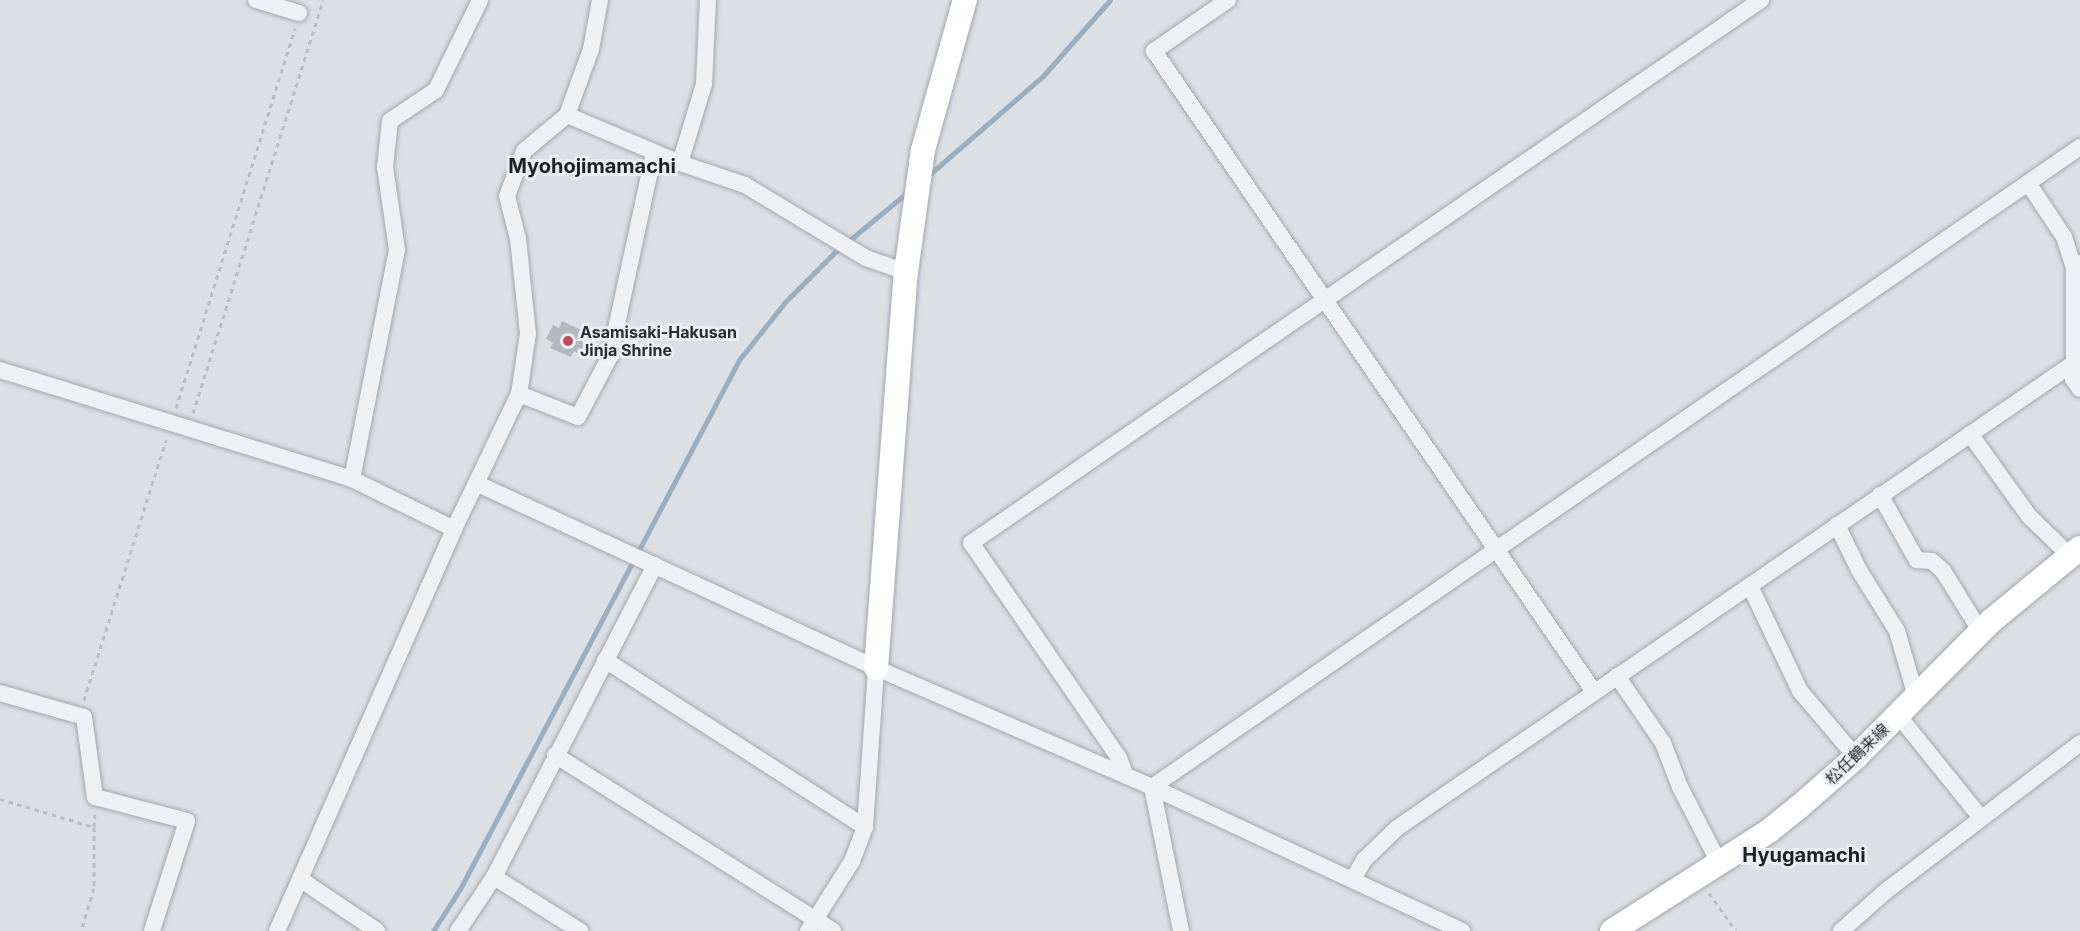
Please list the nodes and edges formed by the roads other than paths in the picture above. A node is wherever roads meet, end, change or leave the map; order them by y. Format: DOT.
graph roads {
  1 [pos="256,0"];
  2 [pos="480,0"];
  3 [pos="600,0"];
  4 [pos="708,0"];
  5 [pos="965,0"];
  6 [pos="1228,0"];
  7 [pos="1761,0"];
  8 [pos="299,13"];
  9 [pos="567,115"];
  10 [pos="2080,147"];
  11 [pos="654,153"];
  12 [pos="681,163"];
  13 [pos="2028,183"];
  14 [pos="2077,265"];
  15 [pos="906,272"];
  16 [pos="1325,303"];
  17 [pos="2077,361"];
  18 [pos="0,370"];
  19 [pos="2080,389"];
  20 [pos="519,394"];
  21 [pos="1970,434"];
  22 [pos="352,479"];
  23 [pos="476,483"];
  24 [pos="1880,495"];
  25 [pos="1837,525"];
  26 [pos="454,529"];
  27 [pos="1495,550"];
  28 [pos="2075,552"];
  29 [pos="649,562"];
  30 [pos="1750,586"];
  31 [pos="1981,632"];
  32 [pos="605,660"];
  33 [pos="876,668"];
  34 [pos="1617,676"];
  35 [pos="1594,692"];
  36 [pos="0,693"];
  37 [pos="1916,697"];
  38 [pos="1898,715"];
  39 [pos="2080,743"];
  40 [pos="555,754"];
  41 [pos="1856,757"];
  42 [pos="1126,776"];
  43 [pos="1152,787"];
  44 [pos="1982,819"];
  45 [pos="865,827"];
  46 [pos="1719,862"];
  47 [pos="494,877"];
  48 [pos="300,879"];
  49 [pos="1353,879"];
  50 [pos="812,925"];
  51 [pos="152,931"];
  52 [pos="277,931"];
  53 [pos="377,931"];
  54 [pos="458,931"];
  55 [pos="580,931"];
  56 [pos="833,931"];
  57 [pos="1180,931"];
  58 [pos="1462,931"];
  59 [pos="1612,931"];
  60 [pos="1840,931"];
  1 -- 8 [label="street"];
  2 -- 22 [label="street"];
  3 -- 9 [label="street"];
  4 -- 12 [label="street"];
  5 -- 15 [label="street"];
  6 -- 16 [label="street"];
  7 -- 16 [label="street"];
  9 -- 11 [label="street"];
  9 -- 20 [label="street"];
  10 -- 13 [label="street"];
  11 -- 12 [label="street"];
  11 -- 20 [label="street"];
  12 -- 15 [label="street"];
  13 -- 14 [label="street"];
  13 -- 27 [label="street"];
  14 -- 17 [label="street"];
  15 -- 33 [label="street"];
  16 -- 27 [label="street"];
  16 -- 42 [label="street"];
  17 -- 19 [label="street"];
  17 -- 21 [label="street"];
  18 -- 22 [label="street"];
  20 -- 23 [label="street"];
  21 -- 24 [label="street"];
  21 -- 28 [label="street"];
  22 -- 26 [label="street"];
  23 -- 26 [label="street"];
  23 -- 29 [label="street"];
  24 -- 25 [label="street"];
  24 -- 31 [label="street"];
  25 -- 30 [label="street"];
  25 -- 37 [label="street"];
  26 -- 48 [label="street"];
  27 -- 35 [label="street"];
  27 -- 43 [label="street"];
  28 -- 31 [label="street, 松任鶴来線"];
  29 -- 32 [label="street"];
  29 -- 33 [label="street"];
  30 -- 34 [label="street"];
  30 -- 41 [label="street"];
  31 -- 37 [label="street, 松任鶴来線"];
  32 -- 40 [label="street"];
  32 -- 45 [label="street"];
  33 -- 42 [label="street"];
  33 -- 45 [label="street"];
  34 -- 35 [label="street"];
  34 -- 46 [label="street"];
  35 -- 49 [label="street"];
  36 -- 51 [label="street"];
  37 -- 38 [label="street, 松任鶴来線"];
  38 -- 41 [label="street, 松任鶴来線"];
  38 -- 44 [label="street"];
  39 -- 44 [label="street"];
  40 -- 47 [label="street"];
  40 -- 50 [label="street"];
  41 -- 46 [label="street, 松任鶴来線"];
  42 -- 43 [label="street"];
  43 -- 49 [label="street"];
  43 -- 57 [label="street"];
  44 -- 60 [label="street"];
  45 -- 50 [label="street"];
  46 -- 59 [label="street, 松任鶴来線"];
  47 -- 54 [label="street"];
  47 -- 55 [label="street"];
  48 -- 52 [label="street"];
  48 -- 53 [label="street"];
  49 -- 58 [label="street"];
  50 -- 56 [label="street"];
}
